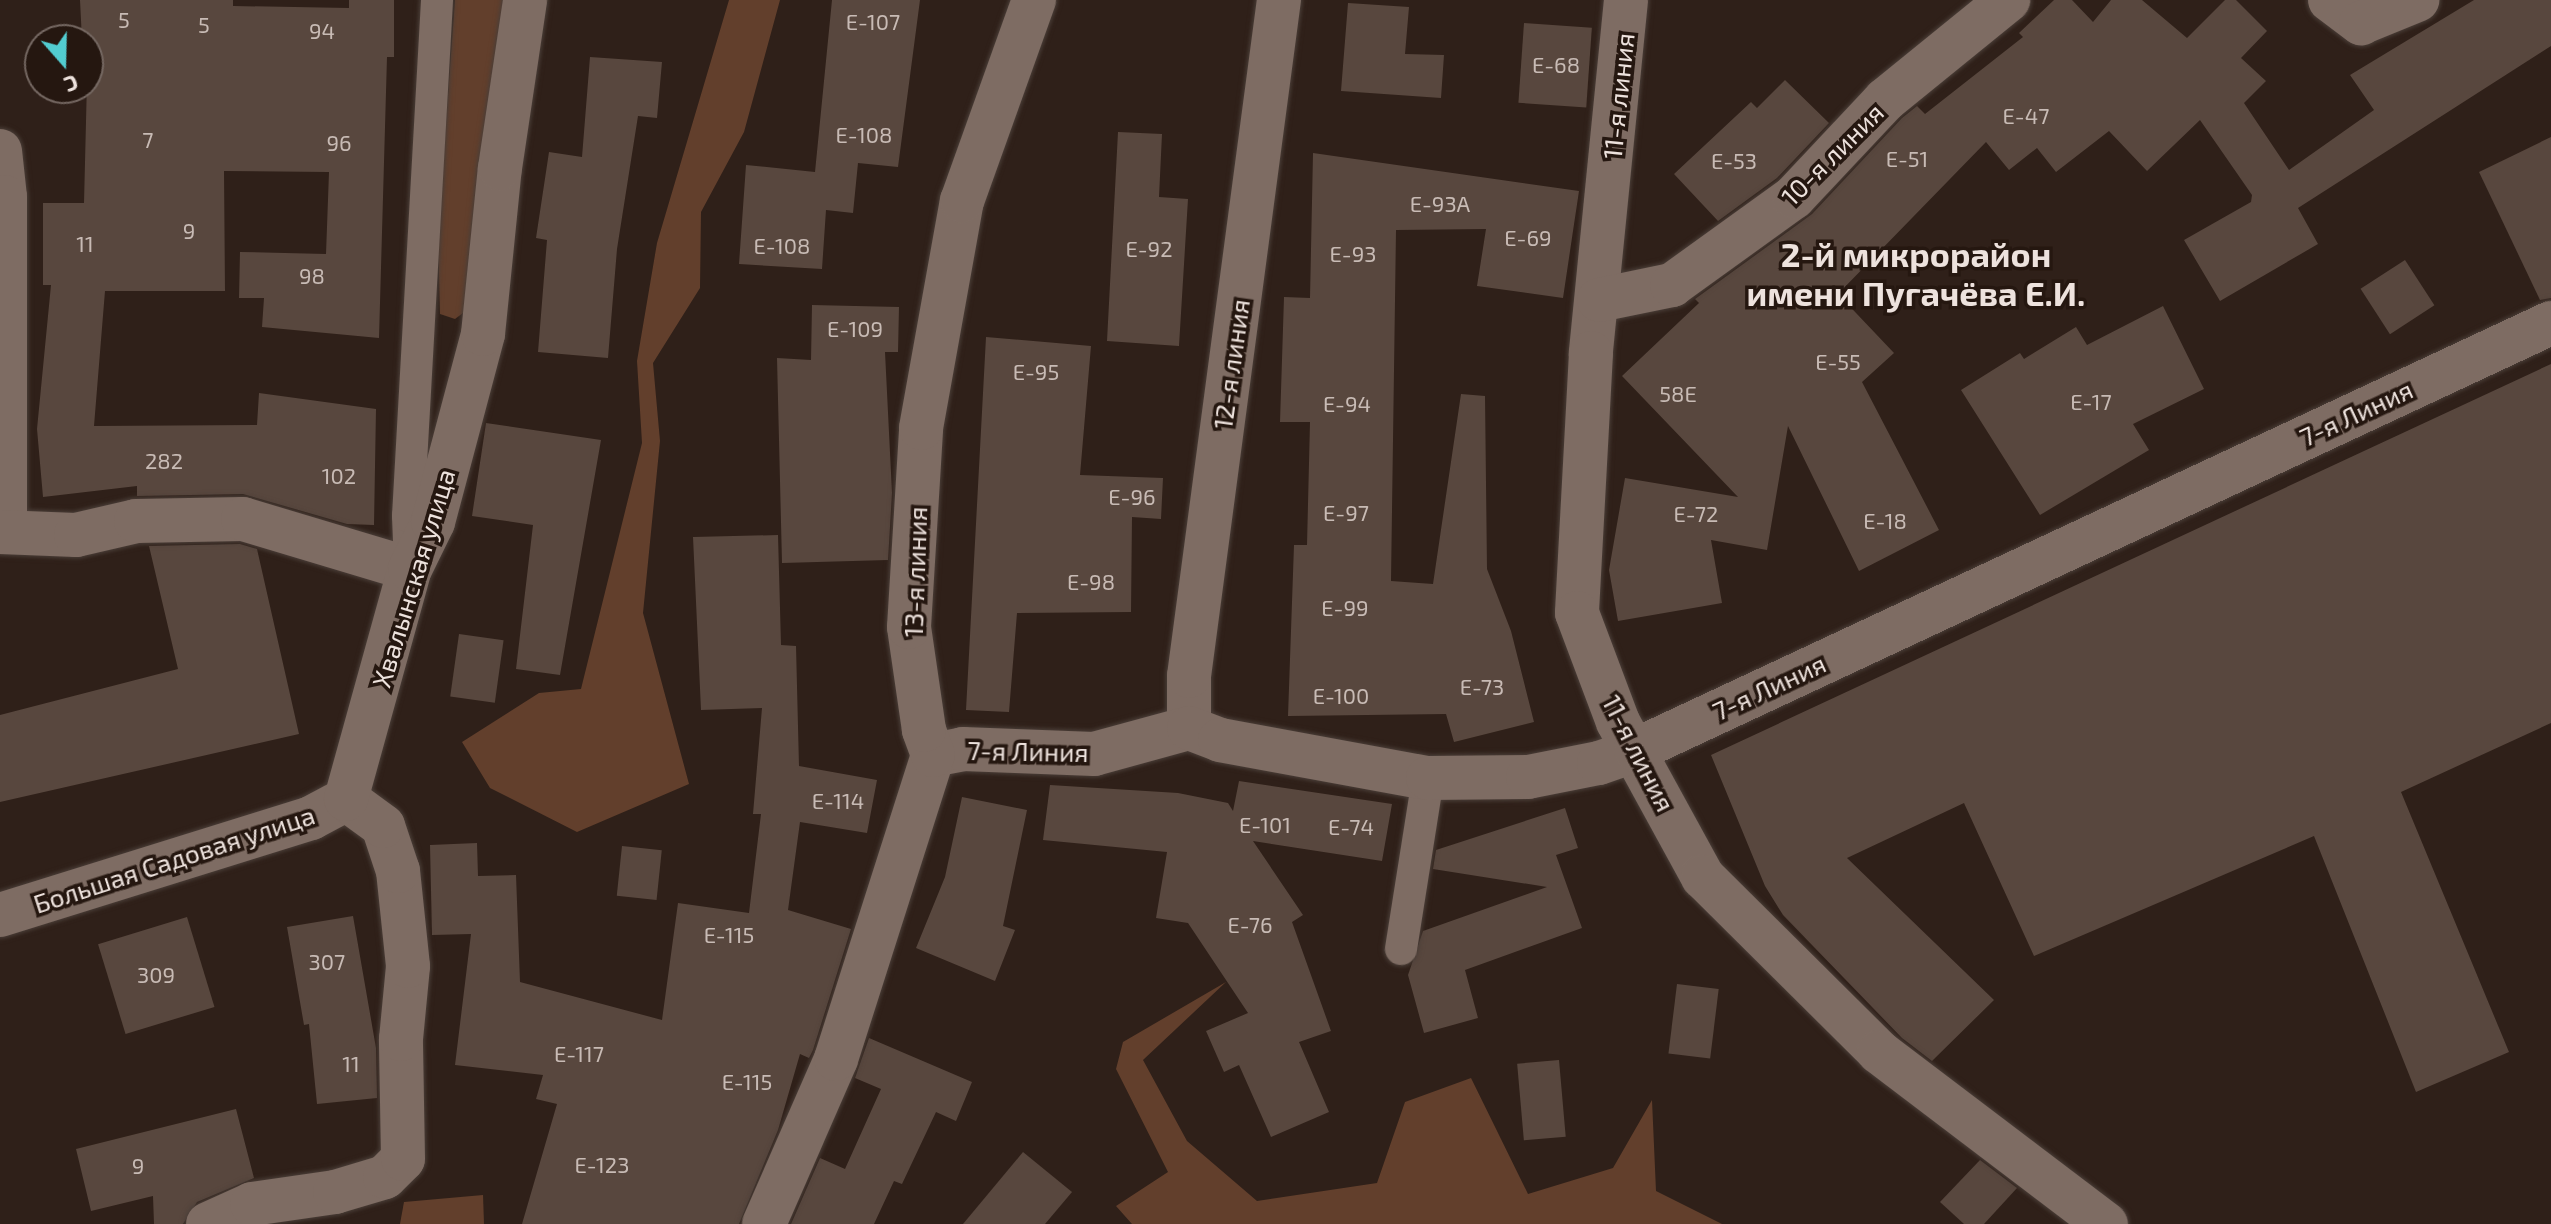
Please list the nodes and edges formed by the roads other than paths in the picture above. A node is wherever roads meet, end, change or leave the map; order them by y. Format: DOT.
graph roads {
  1 [pos="437,0"];
  2 [pos="525,0"];
  3 [pos="1034,0"];
  4 [pos="1626,0"];
  5 [pos="2008,0"];
  6 [pos="2417,0"];
  7 [pos="1270,1"];
  8 [pos="2345,12"];
  9 [pos="0,151"];
  10 [pos="1599,300"];
  11 [pos="2551,323"];
  12 [pos="3,532"];
  13 [pos="410,569"];
  14 [pos="1189,728"];
  15 [pos="1636,750"];
  16 [pos="933,755"];
  17 [pos="1428,778"];
  18 [pos="346,799"];
  19 [pos="0,915"];
  20 [pos="1401,949"];
  21 [pos="208,1224"];
  22 [pos="764,1224"];
  23 [pos="2106,1224"];
  1 -- 13 [label="lane"];
  2 -- 13 [label="street, Хвалынская улица"];
  3 -- 16 [label="street, 13-я линия"];
  4 -- 10 [label="street, 11-я линия"];
  5 -- 10 [label="street, 10-я линия"];
  6 -- 8 [label="street"];
  7 -- 14 [label="street, 12-я линия"];
  9 -- 12 [label="street"];
  10 -- 15 [label="street, 11-я линия"];
  11 -- 15 [label="street, 7-я Линия"];
  12 -- 13 [label="street"];
  13 -- 18 [label="street, Хвалынская улица"];
  14 -- 16 [label="street, 7-я Линия"];
  14 -- 17 [label="street, 7-я Линия"];
  15 -- 17 [label="street, 7-я Линия"];
  15 -- 23 [label="street, 11-я линия"];
  16 -- 22 [label="street"];
  17 -- 20 [label="lane"];
  18 -- 19 [label="street, Большая Садовая улица"];
  18 -- 21 [label="street"];
}
